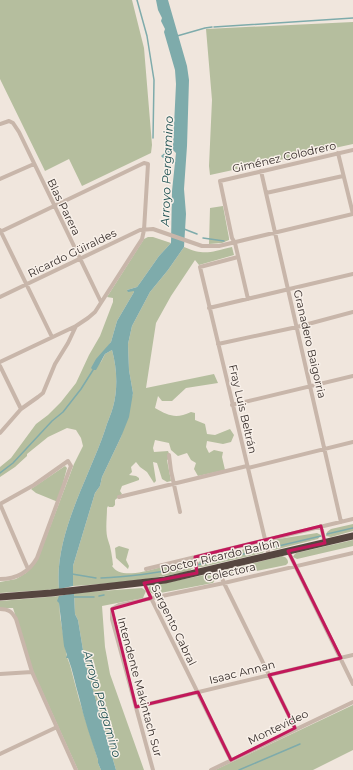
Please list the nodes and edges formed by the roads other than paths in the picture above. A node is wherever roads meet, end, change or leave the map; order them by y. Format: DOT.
graph roads {
  1 [pos="1,122"];
  2 [pos="353,150"];
  3 [pos="338,153"];
  4 [pos="34,164"];
  5 [pos="261,171"];
  6 [pos="343,176"];
  7 [pos="0,179"];
  8 [pos="266,193"];
  9 [pos="54,207"];
  10 [pos="353,214"];
  11 [pos="144,230"];
  12 [pos="0,231"];
  13 [pos="275,233"];
  14 [pos="235,243"];
  15 [pos="238,257"];
  16 [pos="80,259"];
  17 [pos="353,274"];
  18 [pos="26,285"];
  19 [pos="288,290"];
  20 [pos="0,297"];
  21 [pos="248,298"];
  22 [pos="101,302"];
  23 [pos="210,308"];
  24 [pos="353,312"];
  25 [pos="76,326"];
  26 [pos="297,327"];
  27 [pos="52,337"];
  28 [pos="218,344"];
  29 [pos="0,362"];
  30 [pos="0,366"];
  31 [pos="353,376"];
  32 [pos="311,386"];
  33 [pos="232,405"];
  34 [pos="21,409"];
  35 [pos="0,432"];
  36 [pos="353,442"];
  37 [pos="325,449"];
  38 [pos="169,455"];
  39 [pos="248,467"];
  40 [pos="174,483"];
  41 [pos="119,497"];
  42 [pos="0,504"];
  43 [pos="180,512"];
  44 [pos="353,519"];
  45 [pos="341,522"];
  46 [pos="322,526"];
  47 [pos="353,536"];
  48 [pos="265,540"];
  49 [pos="325,543"];
  50 [pos="288,551"];
  51 [pos="353,553"];
  52 [pos="269,556"];
  53 [pos="195,557"];
  54 [pos="296,566"];
  55 [pos="218,568"];
  56 [pos="28,569"];
  57 [pos="146,569"];
  58 [pos="197,573"];
  59 [pos="0,579"];
  60 [pos="144,583"];
  61 [pos="224,583"];
  62 [pos="0,597"];
  63 [pos="151,598"];
  64 [pos="0,609"];
  65 [pos="112,609"];
  66 [pos="353,655"];
  67 [pos="341,658"];
  68 [pos="32,672"];
  69 [pos="0,674"];
  70 [pos="269,675"];
  71 [pos="353,684"];
  72 [pos="198,692"];
  73 [pos="353,702"];
  74 [pos="136,707"];
  75 [pos="57,727"];
  76 [pos="295,728"];
  77 [pos="0,754"];
  78 [pos="230,760"];
  79 [pos="76,770"];
  80 [pos="153,770"];
  81 [pos="211,770"];
  1 -- 4 [label="street, Blas Parera"];
  2 -- 3 [label="street, Giménez Colodrero"];
  3 -- 5 [label="street, Giménez Colodrero"];
  3 -- 6 [label="street"];
  4 -- 7 [label="street"];
  4 -- 9 [label="street, Blas Parera"];
  5 -- 8 [label="street, Granadero Baigorria"];
  5 -- 14 [label="street, Giménez Colodrero"];
  6 -- 8 [label="street"];
  6 -- 10 [label="street"];
  8 -- 13 [label="street, Granadero Baigorria"];
  9 -- 11 [label="street"];
  9 -- 12 [label="street"];
  9 -- 16 [label="street, Blas Parera"];
  10 -- 13 [label="street"];
  11 -- 14 [label="street, Ricardo Güiraldes"];
  11 -- 16 [label="street, Ricardo Güiraldes"];
  11 -- 22 [label="street"];
  12 -- 18 [label="street"];
  13 -- 14 [label="street"];
  13 -- 19 [label="street, Granadero Baigorria"];
  14 -- 15 [label="street"];
  15 -- 21 [label="street"];
  15 -- 23 [label="street, Fray Luis Beltrán"];
  16 -- 18 [label="street, Ricardo Güiraldes"];
  16 -- 22 [label="street, Blas Parera"];
  17 -- 19 [label="street"];
  18 -- 20 [label="street, Ricardo Güiraldes"];
  18 -- 27 [label="street"];
  19 -- 21 [label="street"];
  19 -- 26 [label="street, Granadero Baigorria"];
  21 -- 23 [label="street"];
  22 -- 25 [label="street"];
  23 -- 28 [label="street, Fray Luis Beltrán"];
  24 -- 26 [label="street"];
  25 -- 27 [label="street"];
  25 -- 34 [label="street"];
  26 -- 28 [label="street"];
  26 -- 32 [label="street, Granadero Baigorria"];
  27 -- 29 [label="street"];
  28 -- 33 [label="street, Fray Luis Beltrán"];
  30 -- 34 [label="street"];
  31 -- 32 [label="street"];
  32 -- 33 [label="street"];
  32 -- 37 [label="street, Granadero Baigorria"];
  33 -- 39 [label="street, Fray Luis Beltrán"];
  34 -- 35 [label="street"];
  36 -- 37 [label="street"];
  37 -- 39 [label="street"];
  37 -- 45 [label="street, Granadero Baigorria"];
  38 -- 40 [label="street"];
  39 -- 40 [label="street"];
  39 -- 48 [label="street, Fray Luis Beltrán"];
  40 -- 41 [label="street"];
  40 -- 43 [label="street"];
  42 -- 56 [label="street"];
  42 -- 56 [label="street"];
  44 -- 45 [label="street, Colectora"];
  45 -- 46 [label="street, Colectora"];
  46 -- 48 [label="street, Colectora"];
  46 -- 49 [label="street"];
  47 -- 49 [label="highway, Doctor Ricardo Balbín"];
  48 -- 52 [label="street, Fray Luis Beltrán"];
  48 -- 53 [label="street, Colectora"];
  49 -- 50 [label="highway, Doctor Ricardo Balbín"];
  50 -- 52 [label="highway, Doctor Ricardo Balbín"];
  50 -- 54 [label="street"];
  51 -- 54 [label="street, Colectora"];
  52 -- 55 [label="highway, Doctor Ricardo Balbín"];
  53 -- 57 [label="street, Colectora"];
  53 -- 58 [label="street"];
  54 -- 61 [label="street, Colectora"];
  54 -- 67 [label="street"];
  55 -- 58 [label="highway, Doctor Ricardo Balbín"];
  55 -- 61 [label="street"];
  56 -- 59 [label="street"];
  58 -- 60 [label="highway, Doctor Ricardo Balbín"];
  60 -- 62 [label="highway, Doctor Ricardo Balbín"];
  60 -- 63 [label="street, Sargento Cabral"];
  61 -- 63 [label="street, Colectora"];
  61 -- 70 [label="street"];
  63 -- 65 [label="street, Colectora"];
  63 -- 72 [label="street, Sargento Cabral"];
  64 -- 68 [label="street"];
  65 -- 74 [label="street, Intendente Makintach Sur"];
  66 -- 67 [label="street, Isaac Annan"];
  67 -- 70 [label="street, Isaac Annan"];
  67 -- 71 [label="street"];
  68 -- 69 [label="street"];
  68 -- 75 [label="street"];
  70 -- 72 [label="street, Isaac Annan"];
  70 -- 76 [label="street"];
  72 -- 74 [label="street, Isaac Annan"];
  72 -- 78 [label="street, Sargento Cabral"];
  73 -- 76 [label="street, Montevideo"];
  74 -- 80 [label="street, Intendente Makintach Sur"];
  75 -- 77 [label="street"];
  75 -- 79 [label="street"];
  76 -- 78 [label="street, Montevideo"];
  78 -- 81 [label="street, Montevideo"];
}
